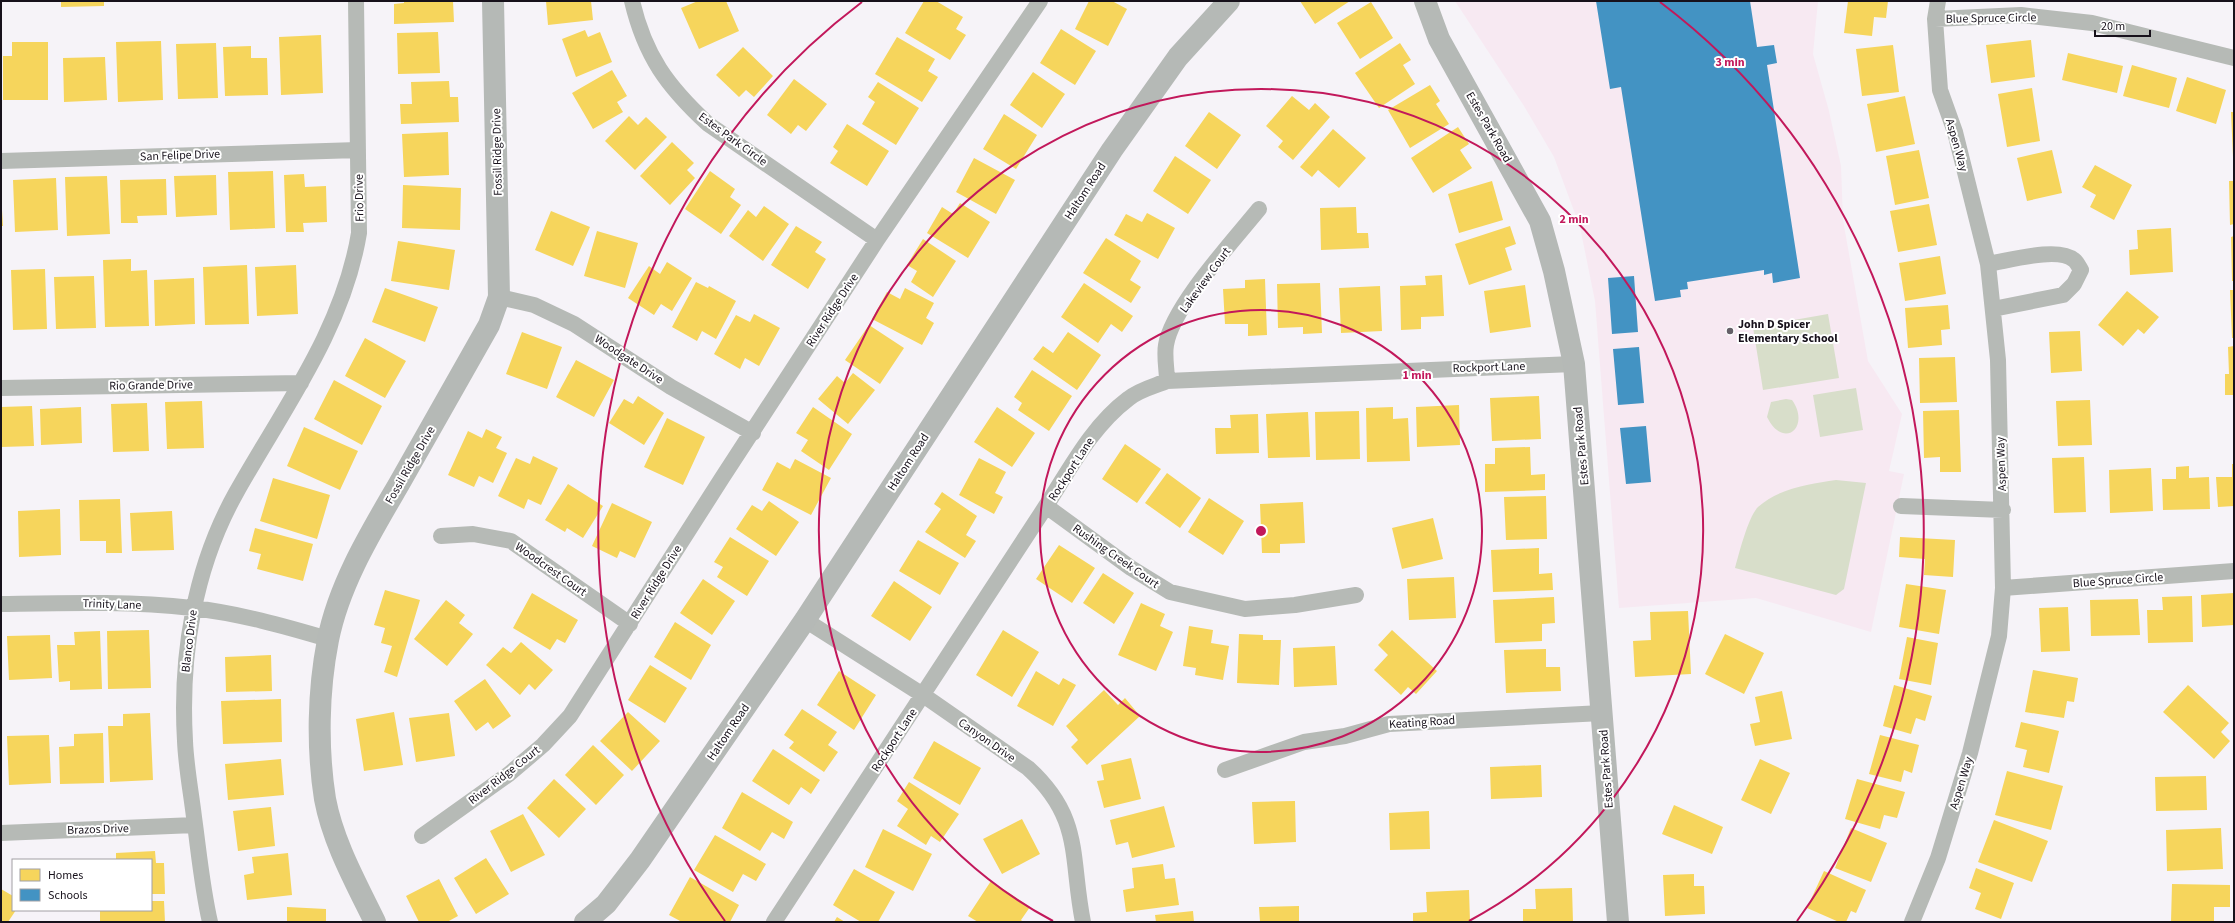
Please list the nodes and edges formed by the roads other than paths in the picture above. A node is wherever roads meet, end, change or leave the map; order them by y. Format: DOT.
graph roads {
  1 [pos="356,1"];
  2 [pos="493,1"];
  3 [pos="632,1"];
  4 [pos="1040,1"];
  5 [pos="1229,1"];
  6 [pos="1425,1"];
  7 [pos="1938,1"];
  8 [pos="1935,19"];
  9 [pos="2234,58"];
  10 [pos="358,150"];
  11 [pos="1,161"];
  12 [pos="1259,209"];
  13 [pos="877,240"];
  14 [pos="1988,264"];
  15 [pos="499,297"];
  16 [pos="1993,309"];
  17 [pos="1574,364"];
  18 [pos="1167,381"];
  19 [pos="301,383"];
  20 [pos="1,388"];
  21 [pos="753,432"];
  22 [pos="1046,506"];
  23 [pos="1901,506"];
  24 [pos="2003,510"];
  25 [pos="441,536"];
  26 [pos="2234,571"];
  27 [pos="2003,588"];
  28 [pos="1356,595"];
  29 [pos="1,604"];
  30 [pos="192,608"];
  31 [pos="805,620"];
  32 [pos="630,624"];
  33 [pos="328,639"];
  34 [pos="923,695"];
  35 [pos="1602,713"];
  36 [pos="1225,770"];
  37 [pos="195,825"];
  38 [pos="1,833"];
  39 [pos="422,836"];
  40 [pos="210,922"];
  41 [pos="375,922"];
  42 [pos="585,922"];
  43 [pos="774,922"];
  44 [pos="1083,922"];
  45 [pos="1618,922"];
  46 [pos="1912,922"];
  1 -- 10 [label="street, Frio Drive"];
  2 -- 15 [label="street, Fossil Ridge Drive"];
  3 -- 13 [label="street, Estes Park Circle"];
  4 -- 13 [label="street, River Ridge Drive"];
  5 -- 31 [label="street, Haltom Road"];
  6 -- 17 [label="street, Estes Park Road"];
  7 -- 8 [label="street, Aspen Way"];
  8 -- 9 [label="street, Blue Spruce Circle"];
  8 -- 14 [label="street, Aspen Way"];
  10 -- 11 [label="street, San Felipe Drive"];
  10 -- 19 [label="street, Frio Drive"];
  12 -- 18 [label="street, Lakeview Court"];
  13 -- 21 [label="street, River Ridge Drive"];
  14 -- 16 [label="street, Aspen Way"];
  14 -- 16 [label="street"];
  15 -- 21 [label="street, Woodgate Drive"];
  15 -- 33 [label="street, Fossil Ridge Drive"];
  16 -- 24 [label="street, Aspen Way"];
  17 -- 18 [label="street, Rockport Lane"];
  17 -- 35 [label="street, Estes Park Road"];
  18 -- 22 [label="street, Rockport Lane"];
  19 -- 20 [label="street, Rio Grande Drive"];
  19 -- 30 [label="street, Blanco Drive"];
  21 -- 32 [label="street, River Ridge Drive"];
  22 -- 28 [label="street, Rushing Creek Court"];
  22 -- 34 [label="street, Rockport Lane"];
  23 -- 24 [label="street"];
  24 -- 27 [label="street, Aspen Way"];
  25 -- 32 [label="street, Woodcrest Court"];
  26 -- 27 [label="street, Blue Spruce Circle"];
  27 -- 46 [label="street, Aspen Way"];
  29 -- 30 [label="street, Trinity Lane"];
  30 -- 33 [label="street, Trinity Lane"];
  30 -- 37 [label="street, Blanco Drive"];
  31 -- 34 [label="street, Canyon Drive"];
  31 -- 42 [label="street, Haltom Road"];
  32 -- 39 [label="street, River Ridge Court"];
  33 -- 41 [label="street, Fossil Ridge Drive"];
  34 -- 43 [label="street, Rockport Lane"];
  34 -- 44 [label="street, Canyon Drive"];
  35 -- 36 [label="street, Keating Road"];
  35 -- 45 [label="street, Estes Park Road"];
  37 -- 38 [label="street, Brazos Drive"];
  37 -- 40 [label="street, Blanco Drive"];
}
